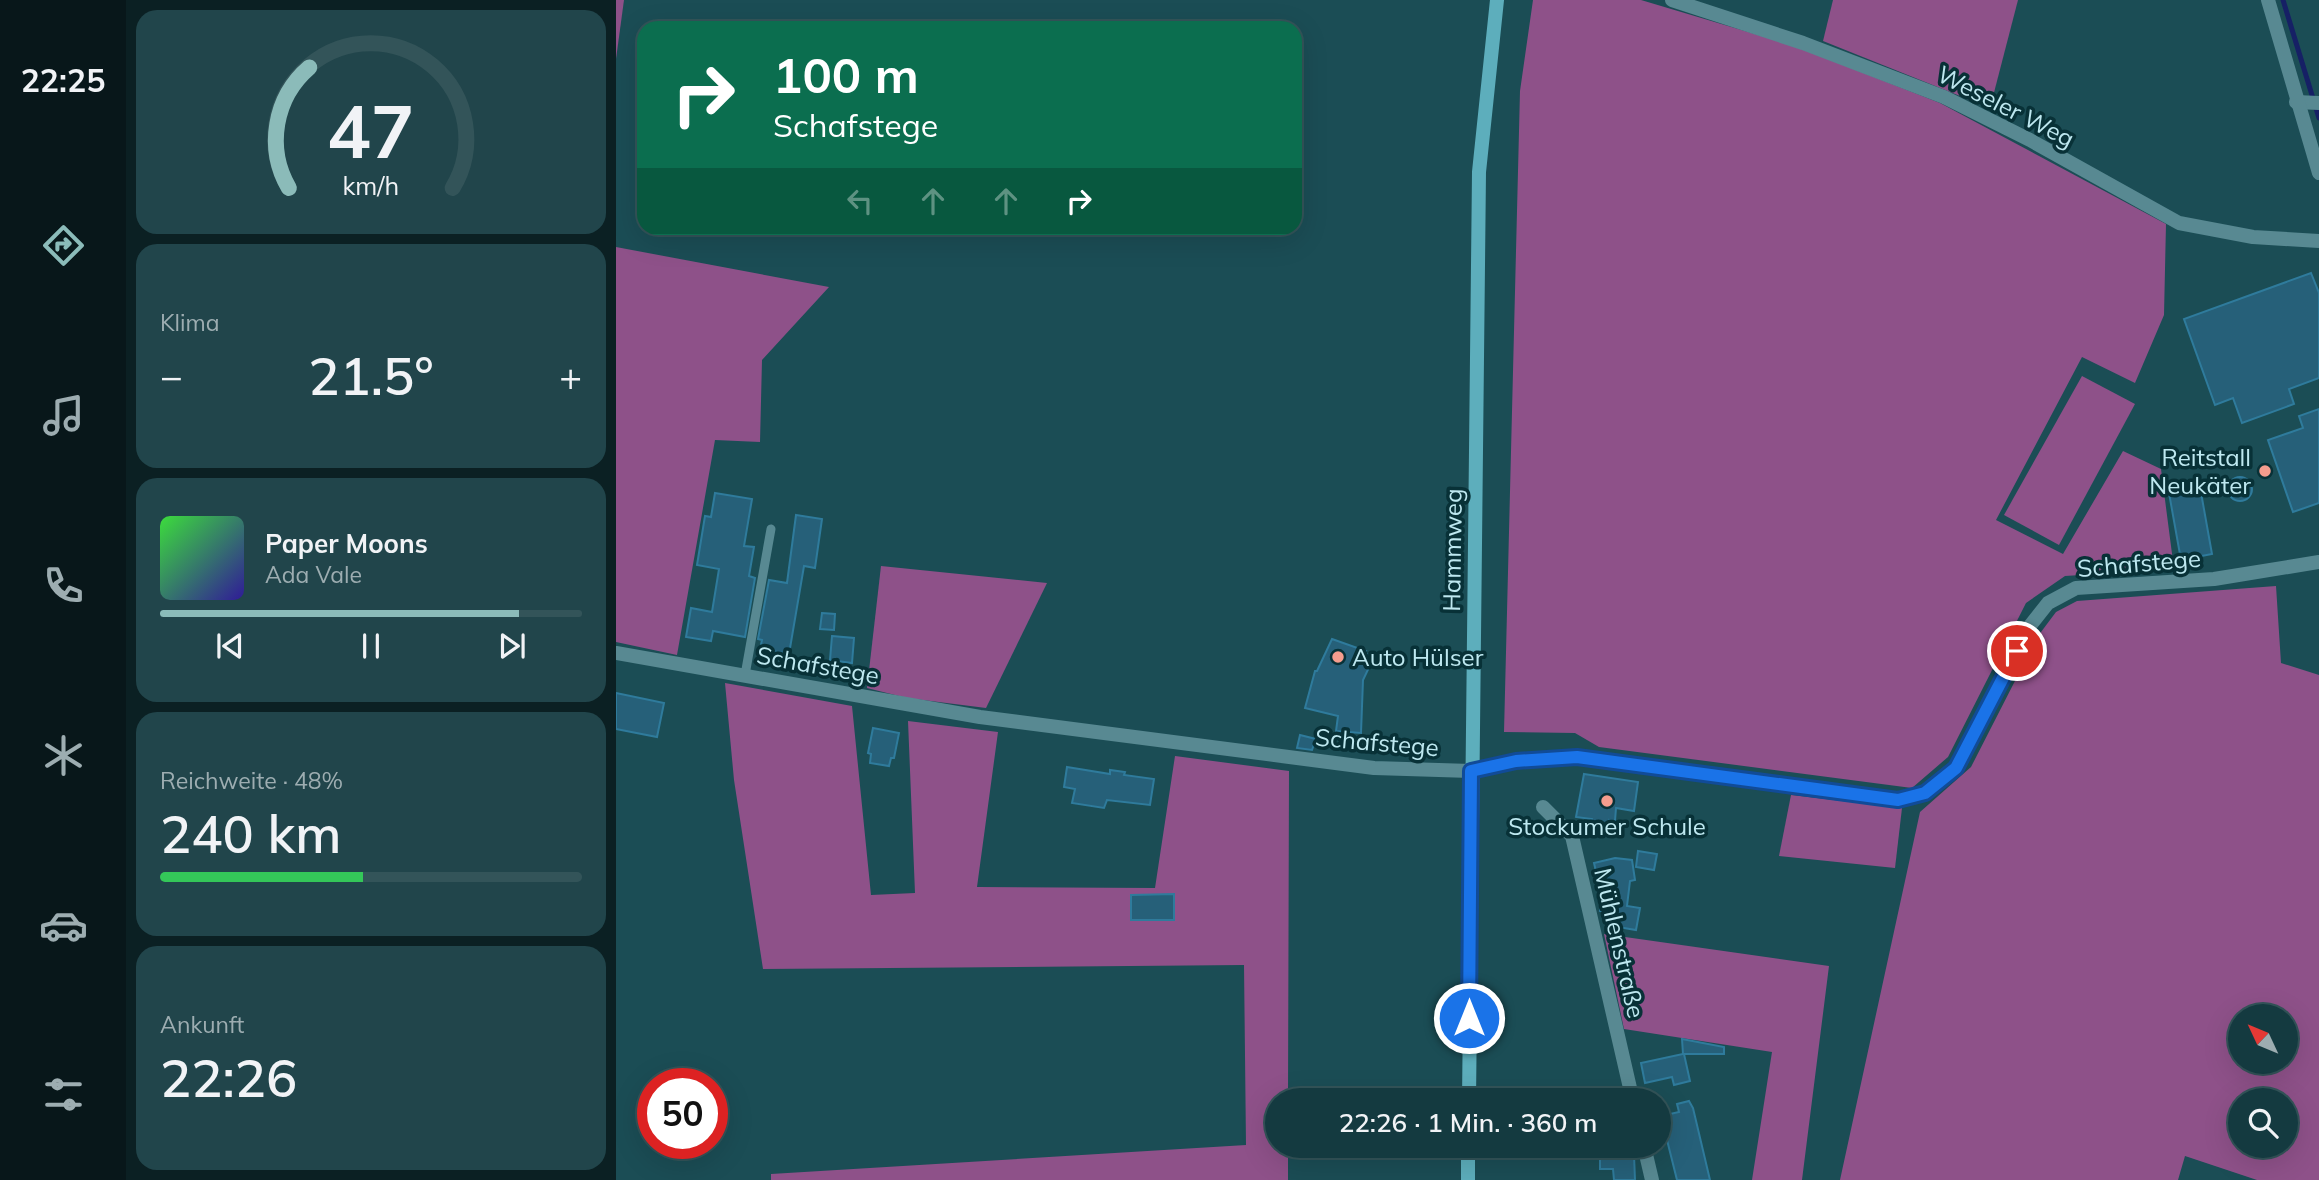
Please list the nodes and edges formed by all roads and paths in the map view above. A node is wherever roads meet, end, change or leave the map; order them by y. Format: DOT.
graph roads {
  1 [pos="1497,0"];
  2 [pos="1672,0"];
  3 [pos="2268,0"];
  4 [pos="2296,102"];
  5 [pos="2319,103"];
  6 [pos="2319,173"];
  7 [pos="2319,241"];
  8 [pos="771,529"];
  9 [pos="2319,562"];
  10 [pos="616,653"];
  11 [pos="745,675"];
  12 [pos="1471,771"];
  13 [pos="1544,807"];
  14 [pos="1469,1088"];
  15 [pos="1630,1088"];
  16 [pos="1468,1158"];
  17 [pos="1646,1158"];
  18 [pos="1468,1180"];
  19 [pos="1651,1180"];
  1 -- 12 [label="main road, Hammweg"];
  2 -- 7 [label="street, Weseler Weg"];
  3 -- 4 [label="street"];
  4 -- 5 [label="street"];
  4 -- 6 [label="street"];
  8 -- 11 [label="lane"];
  9 -- 12 [label="street, Schafstege"];
  10 -- 11 [label="street, Schafstege"];
  11 -- 12 [label="street, Schafstege"];
  12 -- 14 [label="main road, Hammweg"];
  13 -- 15 [label="street, Mühlenstraße"];
  16 -- 18 [label="main road"];
  17 -- 19 [label="street"];
}
